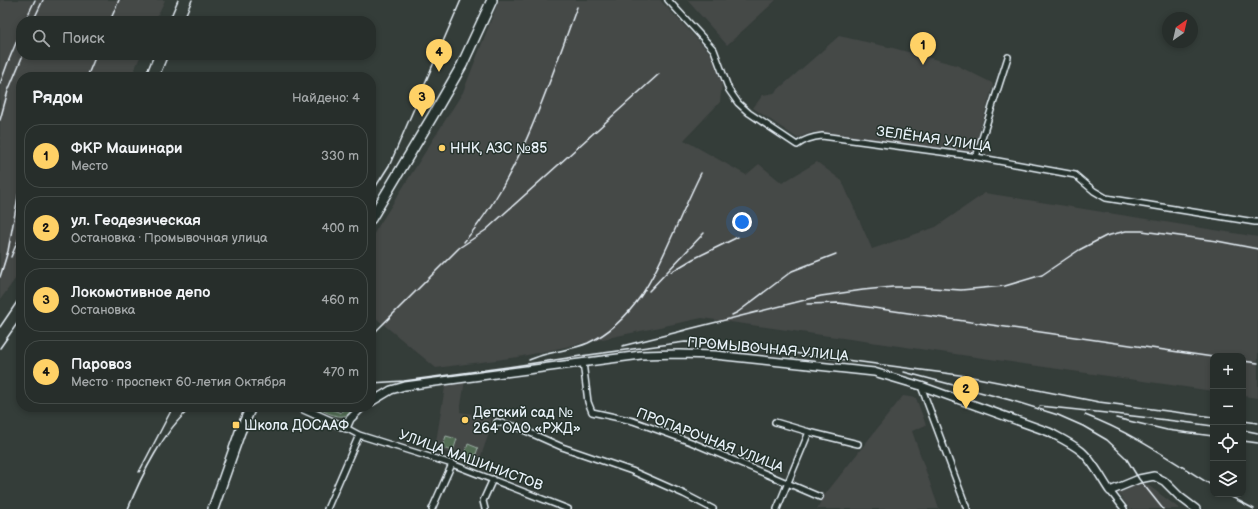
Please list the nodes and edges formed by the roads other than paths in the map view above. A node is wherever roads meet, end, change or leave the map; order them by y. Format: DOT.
graph roads {
  1 [pos="492,0"];
  2 [pos="668,0"];
  3 [pos="1008,56"];
  4 [pos="976,157"];
  5 [pos="376,211"];
  6 [pos="1258,222"];
  7 [pos="582,362"];
  8 [pos="921,386"];
  9 [pos="376,399"];
  10 [pos="249,412"];
  11 [pos="310,412"];
  12 [pos="357,412"];
  13 [pos="497,422"];
  14 [pos="775,422"];
  15 [pos="346,428"];
  16 [pos="809,432"];
  17 [pos="359,435"];
  18 [pos="858,444"];
  19 [pos="452,464"];
  20 [pos="493,479"];
  21 [pos="787,483"];
  22 [pos="1110,491"];
  23 [pos="820,497"];
  24 [pos="213,509"];
  25 [pos="327,509"];
  26 [pos="432,509"];
  27 [pos="485,509"];
  28 [pos="568,509"];
  29 [pos="713,509"];
  30 [pos="777,509"];
  31 [pos="967,509"];
  32 [pos="1124,509"];
  33 [pos="1196,509"];
  1 -- 5 [label="highway"];
  2 -- 4 [label="street, ЗЕЛЁНАЯ УЛИЦА"];
  3 -- 4 [label="street"];
  4 -- 6 [label="street, ЗЕЛЁНАЯ УЛИЦА"];
  7 -- 8 [label="street, ПРОМЫВОЧНАЯ УЛИЦА"];
  7 -- 9 [label="street, ПРОМЫВОЧНАЯ УЛИЦА"];
  7 -- 21 [label="street, ПРОПАРОЧНАЯ УЛИЦА"];
  8 -- 22 [label="street, ПРОМЫВОЧНАЯ УЛИЦА"];
  8 -- 31 [label="street"];
  10 -- 24 [label="highway"];
  11 -- 15 [label="street, УЛИЦА МАШИНИСТОВ"];
  12 -- 15 [label="street"];
  13 -- 29 [label="street"];
  14 -- 16 [label="street"];
  15 -- 17 [label="street, УЛИЦА МАШИНИСТОВ"];
  16 -- 18 [label="street"];
  16 -- 21 [label="street"];
  17 -- 19 [label="street, УЛИЦА МАШИНИСТОВ"];
  17 -- 25 [label="street"];
  19 -- 20 [label="street, УЛИЦА МАШИНИСТОВ"];
  19 -- 26 [label="street"];
  20 -- 27 [label="street"];
  20 -- 28 [label="street, УЛИЦА МАШИНИСТОВ"];
  21 -- 23 [label="street, ПРОПАРОЧНАЯ УЛИЦА"];
  21 -- 30 [label="street"];
  22 -- 32 [label="street, ПРОМЫВОЧНАЯ УЛИЦА"];
  22 -- 33 [label="street"];
}
